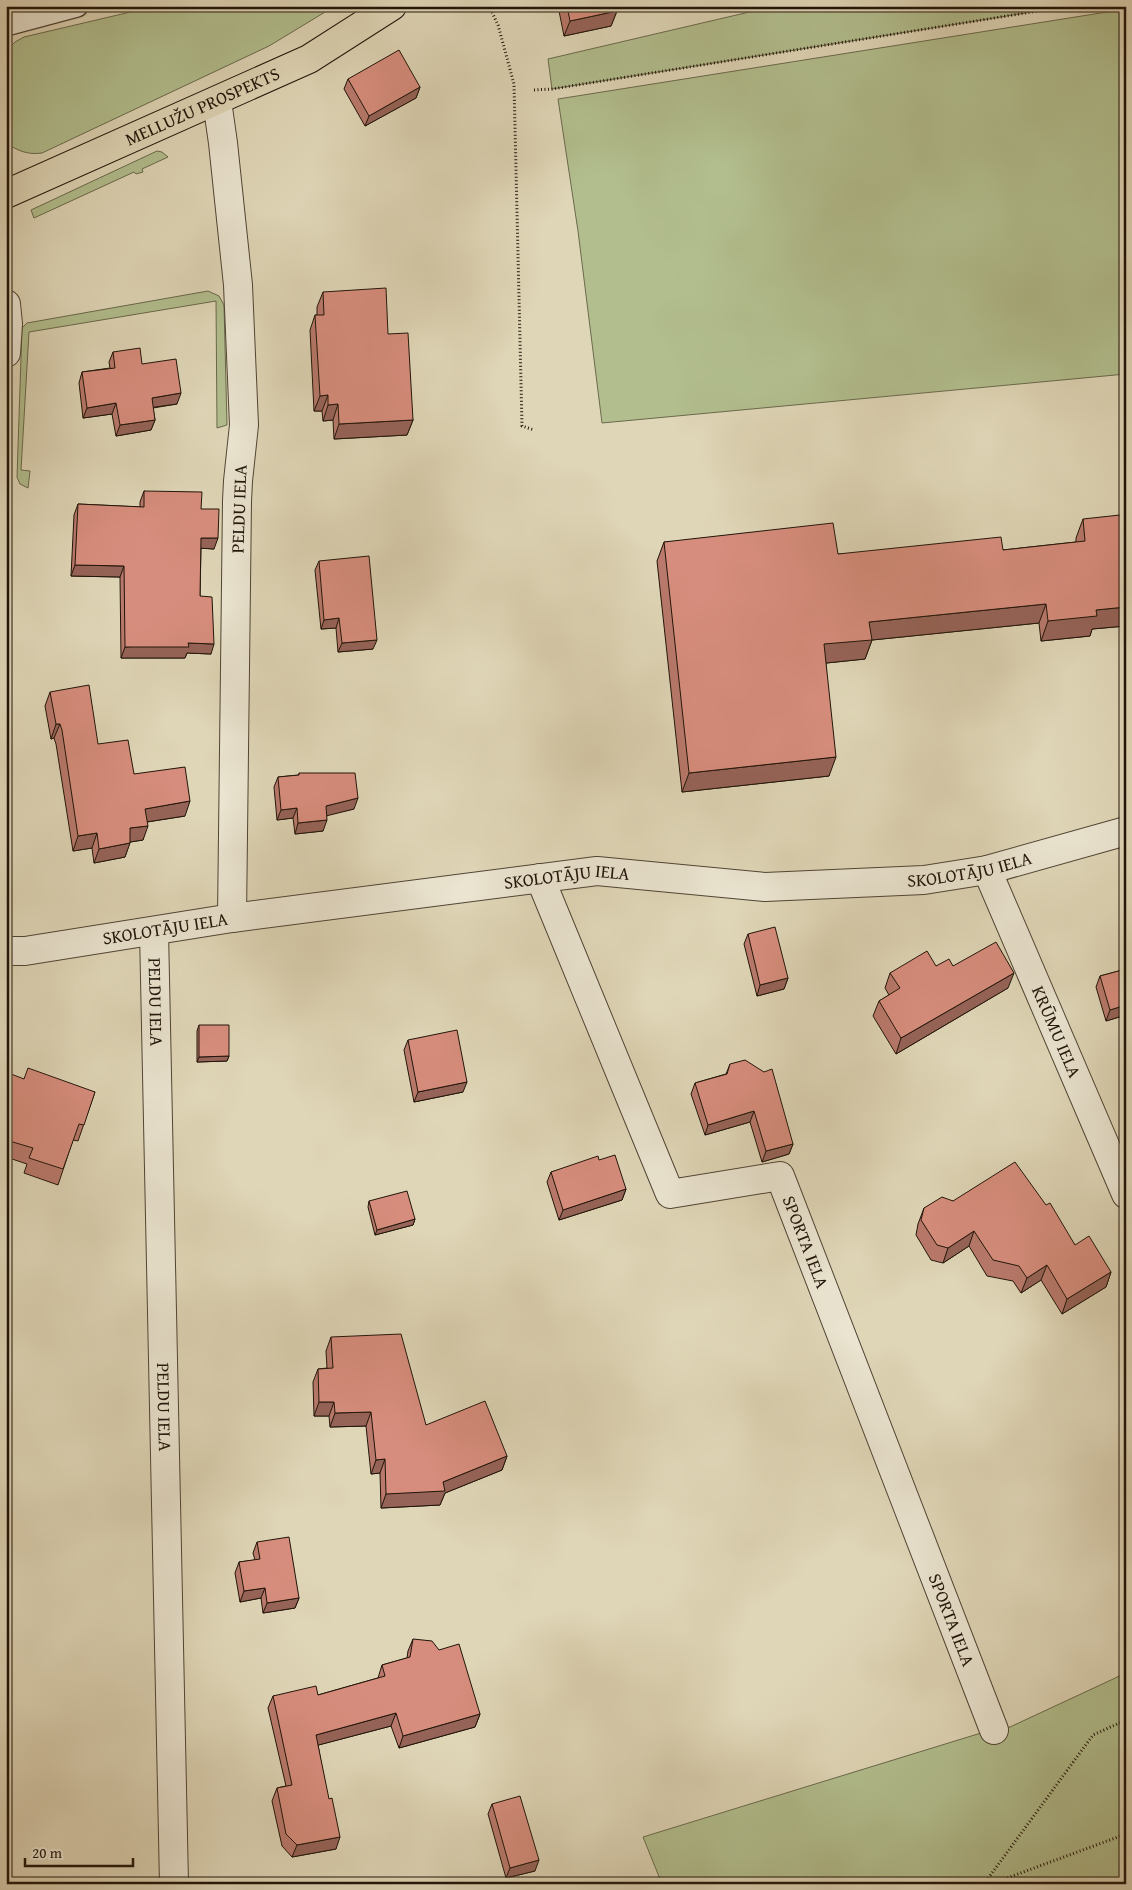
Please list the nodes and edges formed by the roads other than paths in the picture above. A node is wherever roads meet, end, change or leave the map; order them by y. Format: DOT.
graph roads {
  1 [pos="78,6"];
  2 [pos="392,6"];
  3 [pos="6,25"];
  4 [pos="217,101"];
  5 [pos="6,194"];
  6 [pos="6,304"];
  7 [pos="6,353"];
  8 [pos="1126,831"];
  9 [pos="987,870"];
  10 [pos="540,878"];
  11 [pos="232,918"];
  12 [pos="154,931"];
  13 [pos="6,951"];
  14 [pos="1126,1194"];
  15 [pos="994,1730"];
  16 [pos="174,1884"];
  1 -- 3 [label="lane"];
  2 -- 4 [label="main road, MELLUŽU PROSPEKTS"];
  4 -- 5 [label="main road, MELLUŽU PROSPEKTS"];
  4 -- 11 [label="street, PELDU IELA"];
  6 -- 7 [label="street"];
  8 -- 9 [label="street, SKOLOTĀJU IELA"];
  9 -- 10 [label="street, SKOLOTĀJU IELA"];
  9 -- 14 [label="street, KRŪMU IELA"];
  10 -- 11 [label="street, SKOLOTĀJU IELA"];
  10 -- 15 [label="street, SPORTA IELA"];
  11 -- 12 [label="street, SKOLOTĀJU IELA"];
  12 -- 13 [label="street, SKOLOTĀJU IELA"];
  12 -- 16 [label="street, PELDU IELA"];
}
